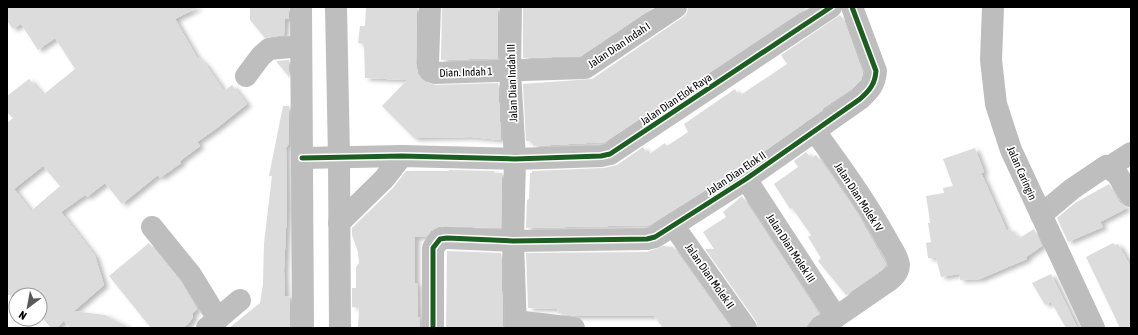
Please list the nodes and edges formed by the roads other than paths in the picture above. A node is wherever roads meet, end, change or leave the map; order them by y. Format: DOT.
graph roads {
  1 [pos="301,7"];
  2 [pos="336,7"];
  3 [pos="430,7"];
  4 [pos="511,7"];
  5 [pos="676,7"];
  6 [pos="831,7"];
  7 [pos="852,7"];
  8 [pos="993,7"];
  9 [pos="301,46"];
  10 [pos="510,71"];
  11 [pos="246,76"];
  12 [pos="814,130"];
  13 [pos="1131,153"];
  14 [pos="340,156"];
  15 [pos="402,156"];
  16 [pos="302,158"];
  17 [pos="515,159"];
  18 [pos="1109,167"];
  19 [pos="746,179"];
  20 [pos="1131,196"];
  21 [pos="1041,215"];
  22 [pos="339,223"];
  23 [pos="673,224"];
  24 [pos="152,227"];
  25 [pos="513,241"];
  26 [pos="240,300"];
  27 [pos="828,323"];
  28 [pos="213,324"];
  29 [pos="516,324"];
  30 [pos="304,328"];
  31 [pos="340,328"];
  32 [pos="434,328"];
  33 [pos="574,328"];
  34 [pos="746,328"];
  35 [pos="1094,328"];
  1 -- 9 [label="street"];
  2 -- 14 [label="street"];
  3 -- 10 [label="street, Dian. Indah 1"];
  4 -- 10 [label="street, Jalan Dian Indah III"];
  5 -- 10 [label="street, Jalan Dian Indah I"];
  6 -- 17 [label="street, Jalan Dian Elok Raya"];
  7 -- 12 [label="street, Jalan Dian Elok II"];
  8 -- 21 [label="main road, Jalan Caringin"];
  9 -- 11 [label="street"];
  9 -- 16 [label="street"];
  10 -- 17 [label="street, Jalan Dian Indah III"];
  12 -- 19 [label="street, Jalan Dian Elok II"];
  12 -- 27 [label="street, Jalan Dian Molek IV"];
  13 -- 18 [label="street"];
  14 -- 15 [label="street, Jalan Dian Elok Raya"];
  14 -- 16 [label="street, Jalan Dian Elok Raya"];
  14 -- 22 [label="street"];
  15 -- 17 [label="street, Jalan Dian Elok Raya"];
  15 -- 22 [label="street"];
  16 -- 30 [label="street"];
  17 -- 25 [label="street, Jalan Dian Indah III"];
  18 -- 20 [label="street"];
  18 -- 21 [label="street"];
  19 -- 23 [label="street, Jalan Dian Elok II"];
  19 -- 27 [label="street, Jalan Dian Molek III"];
  21 -- 35 [label="main road, Jalan Caringin"];
  22 -- 31 [label="street"];
  23 -- 25 [label="street, Jalan Dian Elok II"];
  23 -- 34 [label="street, Jalan Dian Molek II"];
  24 -- 28 [label="street"];
  25 -- 29 [label="street, Jalan Dian Indah III"];
  25 -- 32 [label="street, Jalan Dian Elok II"];
  26 -- 28 [label="street"];
  29 -- 33 [label="street"];
}
